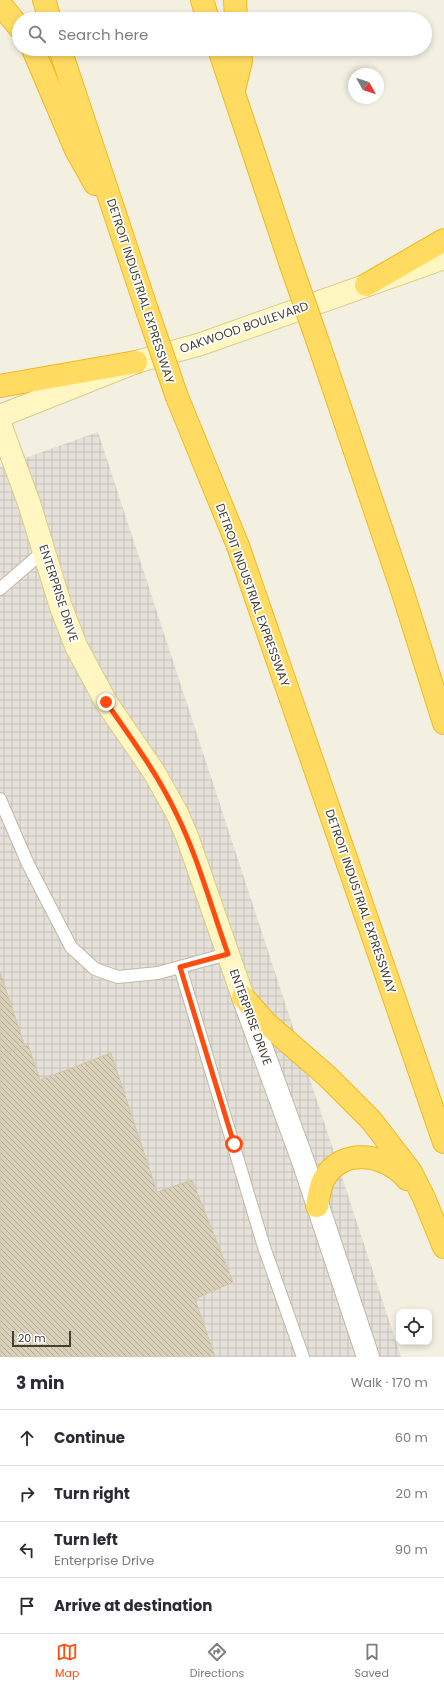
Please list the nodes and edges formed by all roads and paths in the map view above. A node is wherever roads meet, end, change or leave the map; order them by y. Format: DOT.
graph roads {
  1 [pos="44,0"];
  2 [pos="202,0"];
  3 [pos="234,0"];
  4 [pos="0,4"];
  5 [pos="48,12"];
  6 [pos="206,12"];
  7 [pos="235,12"];
  8 [pos="12,19"];
  9 [pos="36,56"];
  10 [pos="62,56"];
  11 [pos="222,56"];
  12 [pos="241,56"];
  13 [pos="234,90"];
  14 [pos="120,227"];
  15 [pos="444,240"];
  16 [pos="444,258"];
  17 [pos="366,285"];
  18 [pos="136,362"];
  19 [pos="0,386"];
  20 [pos="0,416"];
  21 [pos="0,424"];
  22 [pos="45,550"];
  23 [pos="0,589"];
  24 [pos="444,723"];
  25 [pos="0,799"];
  26 [pos="228,954"];
  27 [pos="180,967"];
  28 [pos="243,997"];
  29 [pos="444,1142"];
  30 [pos="424,1198"];
  31 [pos="317,1206"];
  32 [pos="444,1247"];
  33 [pos="366,1356"];
  34 [pos="303,1357"];
  1 -- 5 [label="highway"];
  2 -- 6 [label="highway"];
  3 -- 7 [label="highway"];
  4 -- 8 [label="highway"];
  9 -- 14 [label="highway"];
  10 -- 14 [label="highway, DETROIT INDUSTRIAL EXPRESSWAY"];
  11 -- 13 [label="highway"];
  12 -- 13 [label="highway"];
  13 -- 24 [label="highway, bridge"];
  14 -- 29 [label="highway, DETROIT INDUSTRIAL EXPRESSWAY, bridge"];
  15 -- 17 [label="highway"];
  16 -- 17 [label="main road, OAKWOOD BOULEVARD"];
  17 -- 18 [label="main road, OAKWOOD BOULEVARD"];
  18 -- 19 [label="highway"];
  18 -- 20 [label="main road, OAKWOOD BOULEVARD"];
  21 -- 22 [label="main road, ENTERPRISE DRIVE"];
  22 -- 23 [label="lane"];
  22 -- 26 [label="main road, ENTERPRISE DRIVE"];
  25 -- 27 [label="lane"];
  26 -- 27 [label="lane"];
  26 -- 28 [label="main road, ENTERPRISE DRIVE"];
  27 -- 34 [label="lane"];
  28 -- 30 [label="highway"];
  28 -- 31 [label="street, ENTERPRISE DRIVE"];
  30 -- 31 [label="highway"];
  30 -- 32 [label="highway"];
  31 -- 33 [label="street, ENTERPRISE DRIVE"];
}
